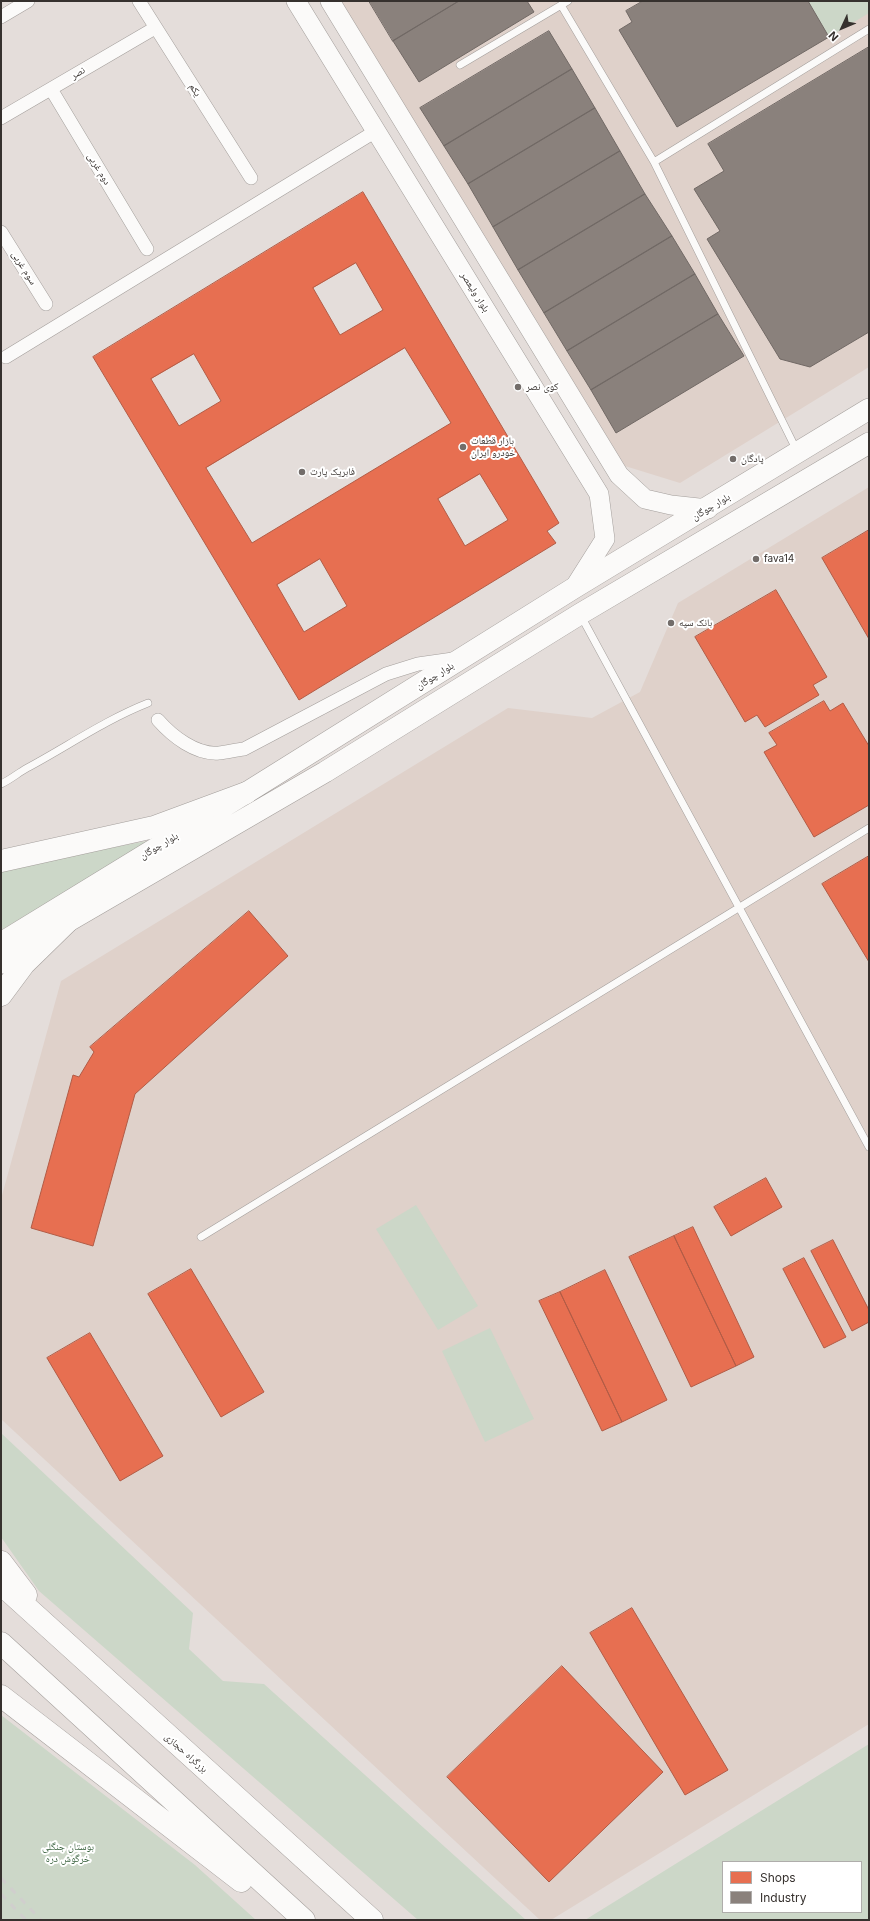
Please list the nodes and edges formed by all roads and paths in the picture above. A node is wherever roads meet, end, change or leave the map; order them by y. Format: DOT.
graph roads {
  1 [pos="28,1"];
  2 [pos="139,1"];
  3 [pos="296,1"];
  4 [pos="330,1"];
  5 [pos="568,1"];
  6 [pos="561,5"];
  7 [pos="2,15"];
  8 [pos="155,28"];
  9 [pos="869,29"];
  10 [pos="460,65"];
  11 [pos="51,89"];
  12 [pos="1,118"];
  13 [pos="376,131"];
  14 [pos="654,162"];
  15 [pos="251,178"];
  16 [pos="1,232"];
  17 [pos="147,249"];
  18 [pos="46,304"];
  19 [pos="6,357"];
  20 [pos="566,388"];
  21 [pos="545,406"];
  22 [pos="869,409"];
  23 [pos="869,443"];
  24 [pos="798,453"];
  25 [pos="708,509"];
  26 [pos="574,588"];
  27 [pos="580,614"];
  28 [pos="466,657"];
  29 [pos="148,703"];
  30 [pos="158,720"];
  31 [pos="1,784"];
  32 [pos="246,793"];
  33 [pos="869,828"];
  34 [pos="1,861"];
  35 [pos="739,909"];
  36 [pos="67,922"];
  37 [pos="1,943"];
  38 [pos="1,963"];
  39 [pos="1,995"];
  40 [pos="869,1147"];
  41 [pos="201,1237"];
  42 [pos="1,1562"];
  43 [pos="1,1584"];
  44 [pos="54,1633"];
  45 [pos="1,1643"];
  46 [pos="1,1696"];
  47 [pos="297,1920"];
  48 [pos="304,1920"];
  49 [pos="372,1920"];
  1 -- 7 [label="street"];
  2 -- 8 [label="street, یکم"];
  3 -- 13 [label="main road, بلوار ولیعصر"];
  4 -- 20 [label="main road"];
  5 -- 6 [label="lane"];
  6 -- 10 [label="lane"];
  6 -- 14 [label="lane"];
  8 -- 11 [label="street, نصر"];
  8 -- 15 [label="street, یکم"];
  9 -- 14 [label="lane"];
  11 -- 12 [label="street, نصر"];
  11 -- 17 [label="street, دوم غربی"];
  13 -- 19 [label="street"];
  13 -- 21 [label="main road, بلوار ولیعصر"];
  14 -- 24 [label="lane"];
  16 -- 18 [label="street, سوم غربی"];
  20 -- 21 [label="main road"];
  20 -- 25 [label="main road"];
  21 -- 26 [label="main road, بلوار ولیعصر"];
  22 -- 24 [label="main road, بلوار چوگان"];
  23 -- 27 [label="main road, بلوار چوگان"];
  24 -- 25 [label="main road, بلوار چوگان"];
  25 -- 26 [label="main road, بلوار چوگان"];
  26 -- 28 [label="main road, بلوار چوگان"];
  27 -- 35 [label="lane"];
  27 -- 36 [label="main road, بلوار چوگان"];
  28 -- 30 [label="street"];
  28 -- 32 [label="main road, بلوار چوگان"];
  29 -- 31 [label="lane"];
  32 -- 34 [label="highway"];
  32 -- 37 [label="main road, بلوار چوگان"];
  33 -- 35 [label="lane"];
  35 -- 40 [label="lane"];
  35 -- 41 [label="lane"];
  36 -- 38 [label="main road, بلوار چوگان"];
  36 -- 39 [label="highway"];
  42 -- 44 [label="highway"];
  43 -- 44 [label="highway, بزرگراه حجازی"];
  44 -- 49 [label="highway, بزرگراه حجازی"];
  45 -- 48 [label="highway"];
  46 -- 47 [label="highway"];
}
